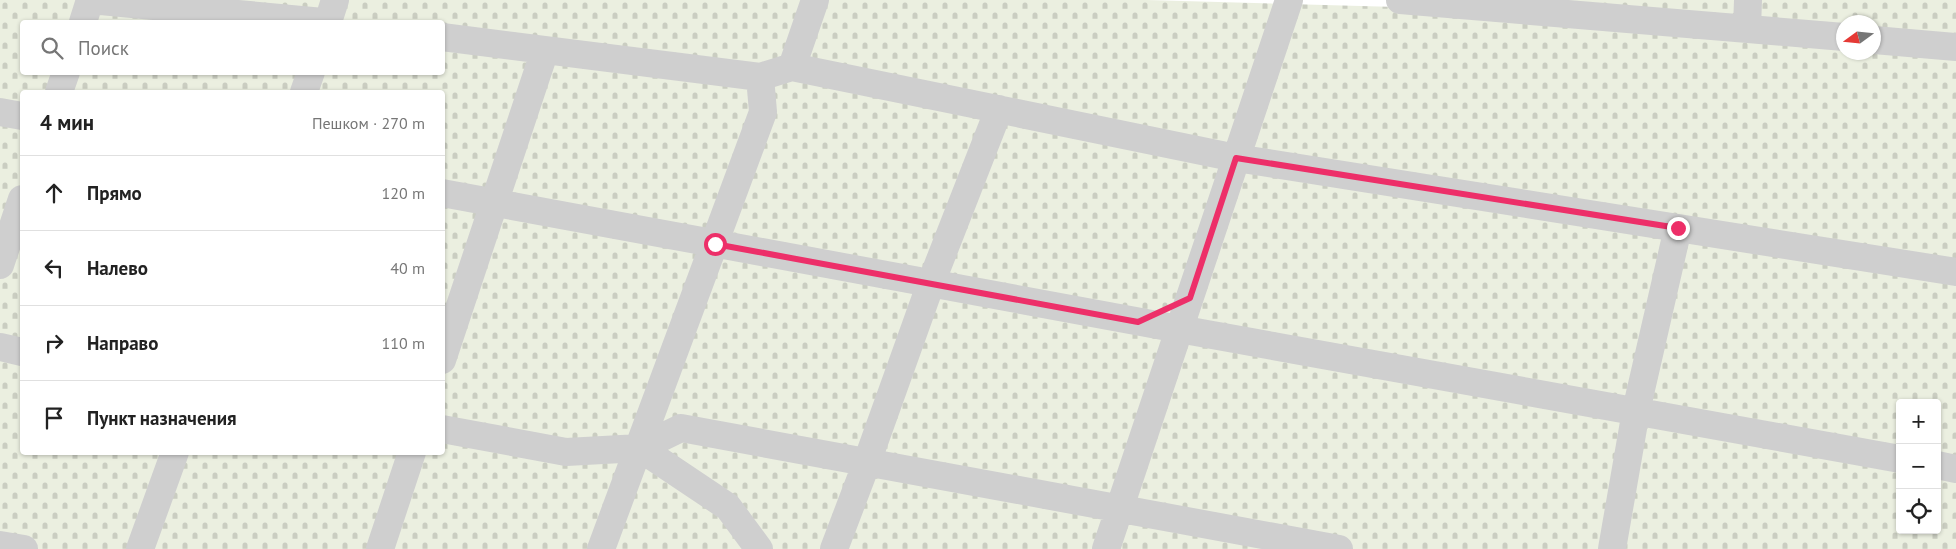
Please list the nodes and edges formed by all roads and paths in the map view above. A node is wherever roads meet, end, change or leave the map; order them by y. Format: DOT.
graph roads {
  1 [pos="335,0"];
  2 [pos="815,0"];
  3 [pos="1290,0"];
  4 [pos="1400,0"];
  5 [pos="1748,0"];
  6 [pos="84,20"];
  7 [pos="302,20"];
  8 [pos="329,20"];
  9 [pos="1747,29"];
  10 [pos="1836,36"];
  11 [pos="445,37"];
  12 [pos="1881,41"];
  13 [pos="1956,47"];
  14 [pos="545,50"];
  15 [pos="792,67"];
  16 [pos="65,75"];
  17 [pos="310,75"];
  18 [pos="760,77"];
  19 [pos="60,90"];
  20 [pos="305,90"];
  21 [pos="999,109"];
  22 [pos="0,112"];
  23 [pos="20,116"];
  24 [pos="1236,158"];
  25 [pos="445,194"];
  26 [pos="494,203"];
  27 [pos="20,205"];
  28 [pos="1678,228"];
  29 [pos="715,244"];
  30 [pos="0,265"];
  31 [pos="1956,272"];
  32 [pos="931,284"];
  33 [pos="1190,298"];
  34 [pos="1138,322"];
  35 [pos="1179,329"];
  36 [pos="1214,335"];
  37 [pos="0,348"];
  38 [pos="445,351"];
  39 [pos="20,352"];
  40 [pos="1167,367"];
  41 [pos="1636,411"];
  42 [pos="445,430"];
  43 [pos="640,448"];
  44 [pos="174,455"];
  45 [pos="411,455"];
  46 [pos="1896,458"];
  47 [pos="867,462"];
  48 [pos="1941,466"];
  49 [pos="1956,469"];
  50 [pos="1120,509"];
  51 [pos="0,545"];
  52 [pos="24,549"];
  53 [pos="140,549"];
  54 [pos="380,549"];
  55 [pos="602,549"];
  56 [pos="759,549"];
  57 [pos="834,549"];
  58 [pos="1106,549"];
  59 [pos="1339,549"];
  60 [pos="1612,549"];
  1 -- 8 [label="lane"];
  2 -- 15 [label="lane"];
  3 -- 24 [label="lane"];
  4 -- 9 [label="lane"];
  5 -- 9 [label="lane"];
  6 -- 7 [label="lane"];
  9 -- 10 [label="lane"];
  11 -- 14 [label="lane"];
  12 -- 13 [label="lane"];
  14 -- 18 [label="lane"];
  14 -- 26 [label="lane"];
  15 -- 18 [label="lane"];
  15 -- 21 [label="lane"];
  16 -- 19 [label="lane"];
  17 -- 20 [label="lane"];
  18 -- 29 [label="lane"];
  21 -- 24 [label="lane"];
  21 -- 32 [label="lane"];
  22 -- 23 [label="lane"];
  24 -- 28 [label="lane"];
  24 -- 33 [label="lane"];
  25 -- 26 [label="lane"];
  26 -- 29 [label="lane"];
  26 -- 38 [label="lane"];
  27 -- 30 [label="lane"];
  28 -- 31 [label="lane"];
  28 -- 41 [label="lane"];
  29 -- 32 [label="lane"];
  29 -- 43 [label="lane"];
  32 -- 34 [label="lane"];
  32 -- 47 [label="lane"];
  33 -- 34 [label="lane"];
  33 -- 35 [label="lane"];
  33 -- 36 [label="lane"];
  34 -- 35 [label="lane"];
  34 -- 40 [label="lane"];
  35 -- 36 [label="lane"];
  35 -- 40 [label="lane"];
  36 -- 40 [label="lane"];
  36 -- 41 [label="lane"];
  37 -- 39 [label="lane"];
  40 -- 50 [label="lane"];
  41 -- 46 [label="lane"];
  41 -- 60 [label="lane"];
  42 -- 43 [label="lane"];
  43 -- 47 [label="lane"];
  43 -- 55 [label="lane"];
  43 -- 56 [label="lane"];
  44 -- 53 [label="lane"];
  45 -- 54 [label="lane"];
  47 -- 50 [label="lane"];
  47 -- 57 [label="lane"];
  48 -- 49 [label="lane"];
  50 -- 58 [label="lane"];
  50 -- 59 [label="lane"];
  51 -- 52 [label="lane"];
}
